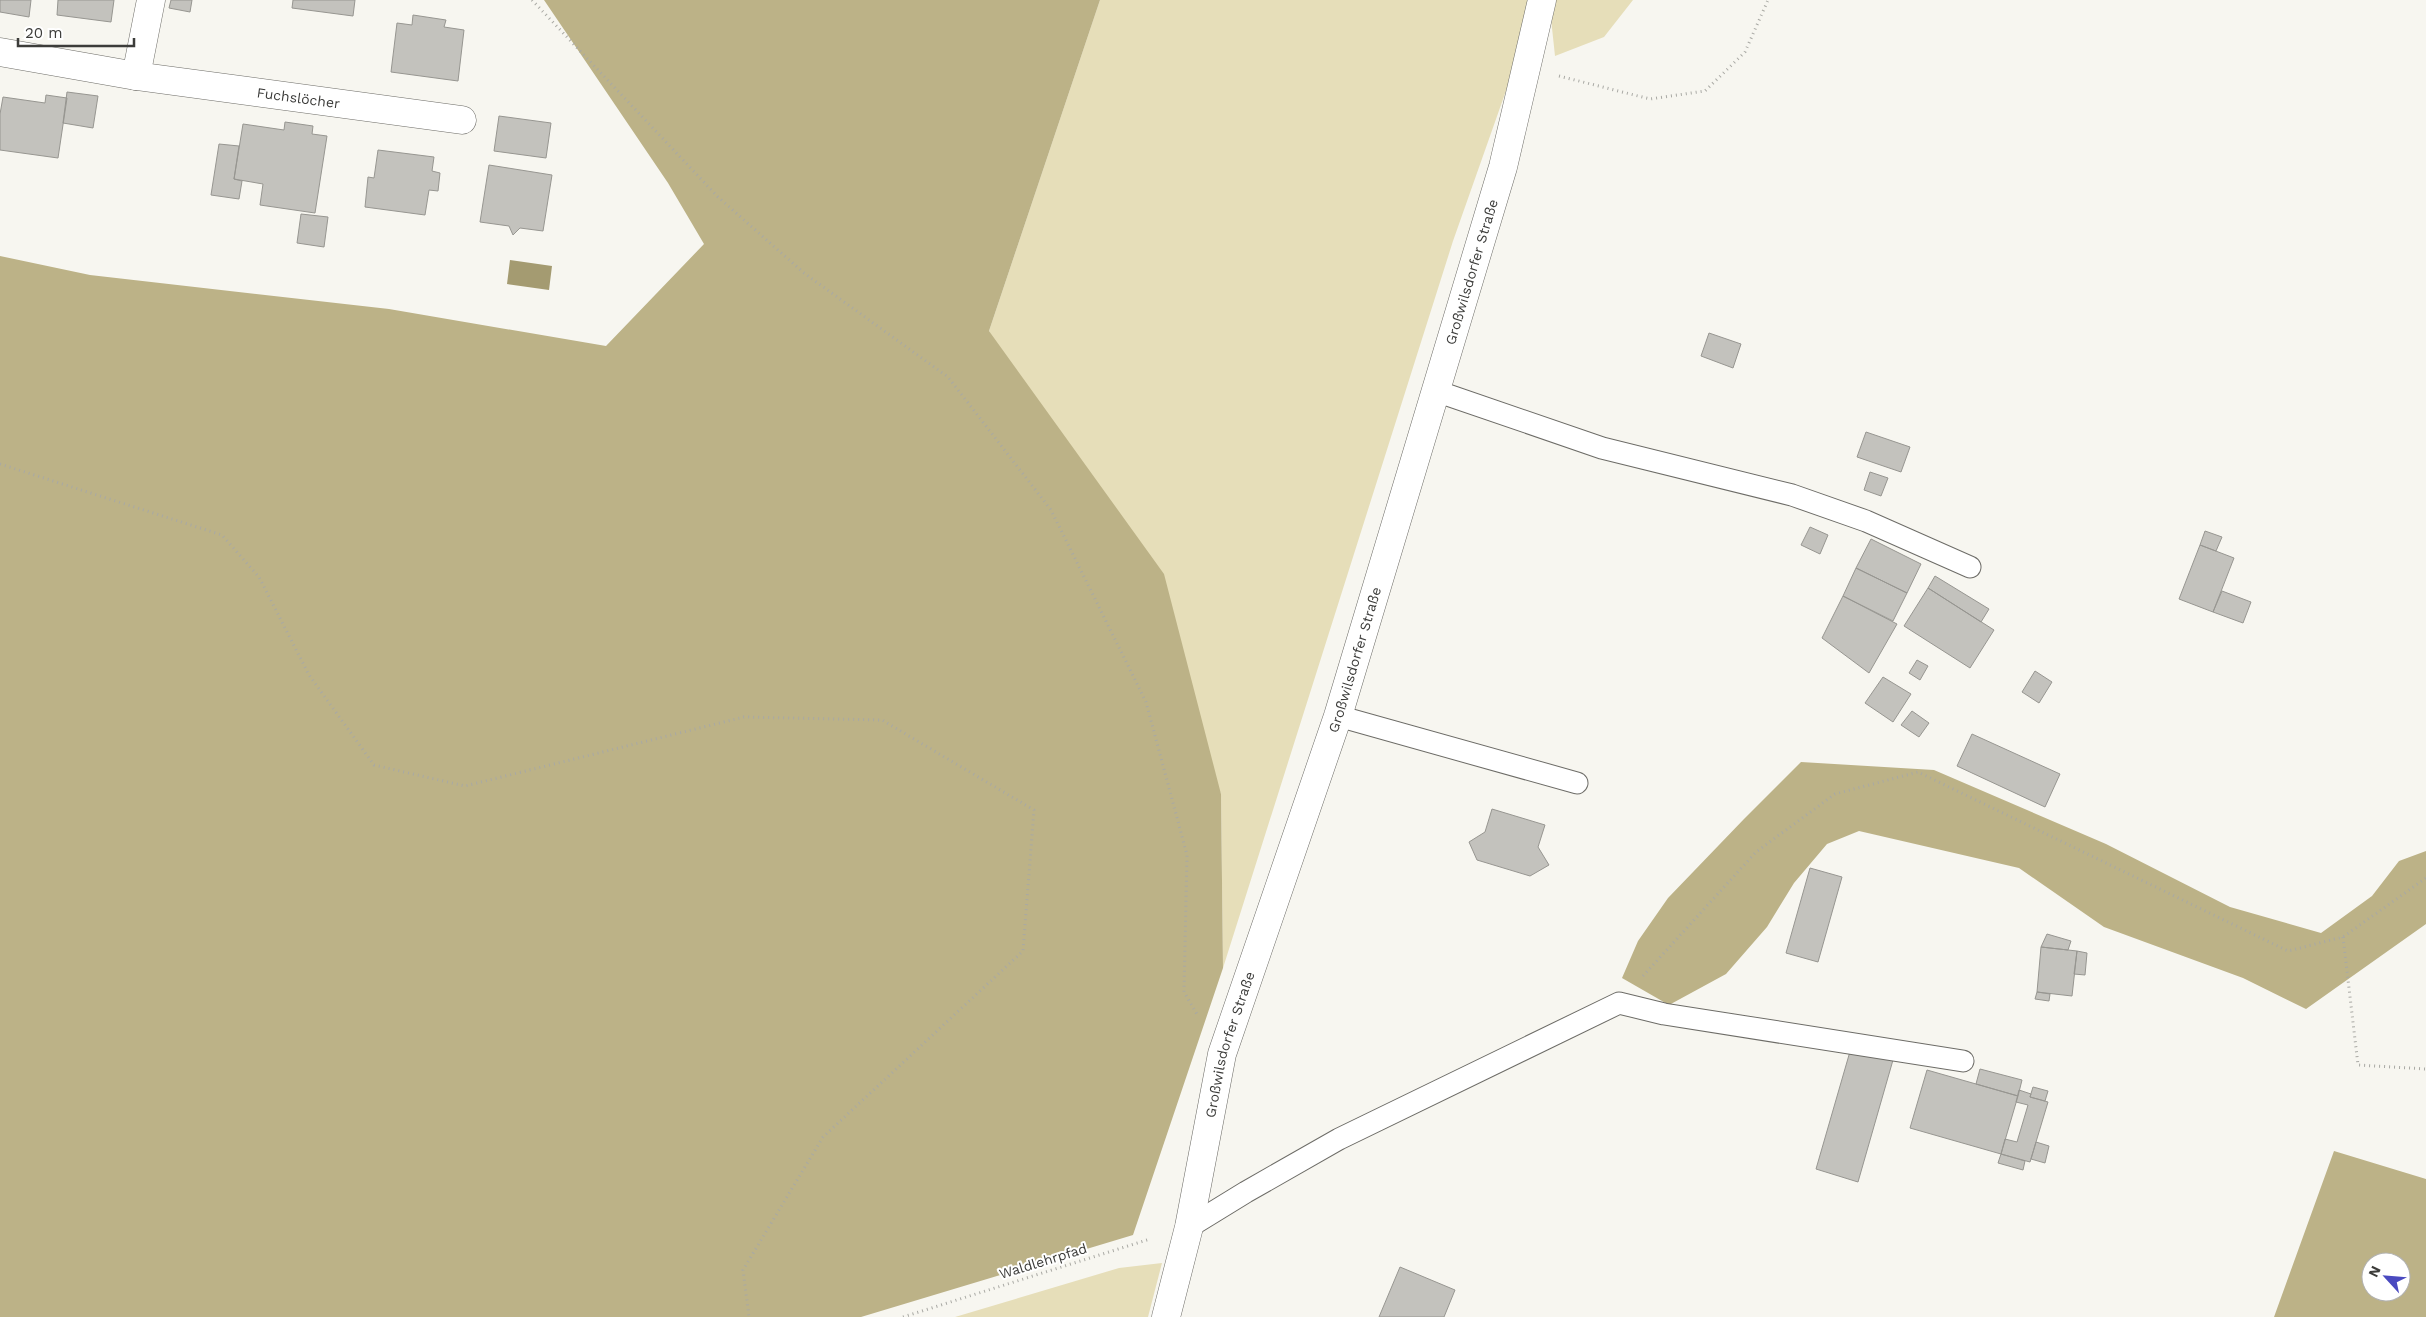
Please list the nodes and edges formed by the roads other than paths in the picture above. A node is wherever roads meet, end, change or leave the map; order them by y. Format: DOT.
graph roads {
  1 [pos="151,0"];
  2 [pos="1542,0"];
  3 [pos="2,55"];
  4 [pos="136,76"];
  5 [pos="462,120"];
  6 [pos="1436,391"];
  7 [pos="1970,566"];
  8 [pos="1338,716"];
  9 [pos="1577,783"];
  10 [pos="1963,1061"];
  11 [pos="1189,1227"];
  12 [pos="1166,1317"];
  1 -- 4 [label="street"];
  2 -- 6 [label="street, Großwilsdorfer Straße"];
  3 -- 4 [label="street, Fuchslöcher"];
  4 -- 5 [label="street, Fuchslöcher"];
  6 -- 7 [label="lane"];
  6 -- 8 [label="street, Großwilsdorfer Straße"];
  8 -- 9 [label="lane"];
  8 -- 11 [label="street, Großwilsdorfer Straße"];
  10 -- 11 [label="lane"];
  11 -- 12 [label="street, Großwilsdorfer Straße"];
}
